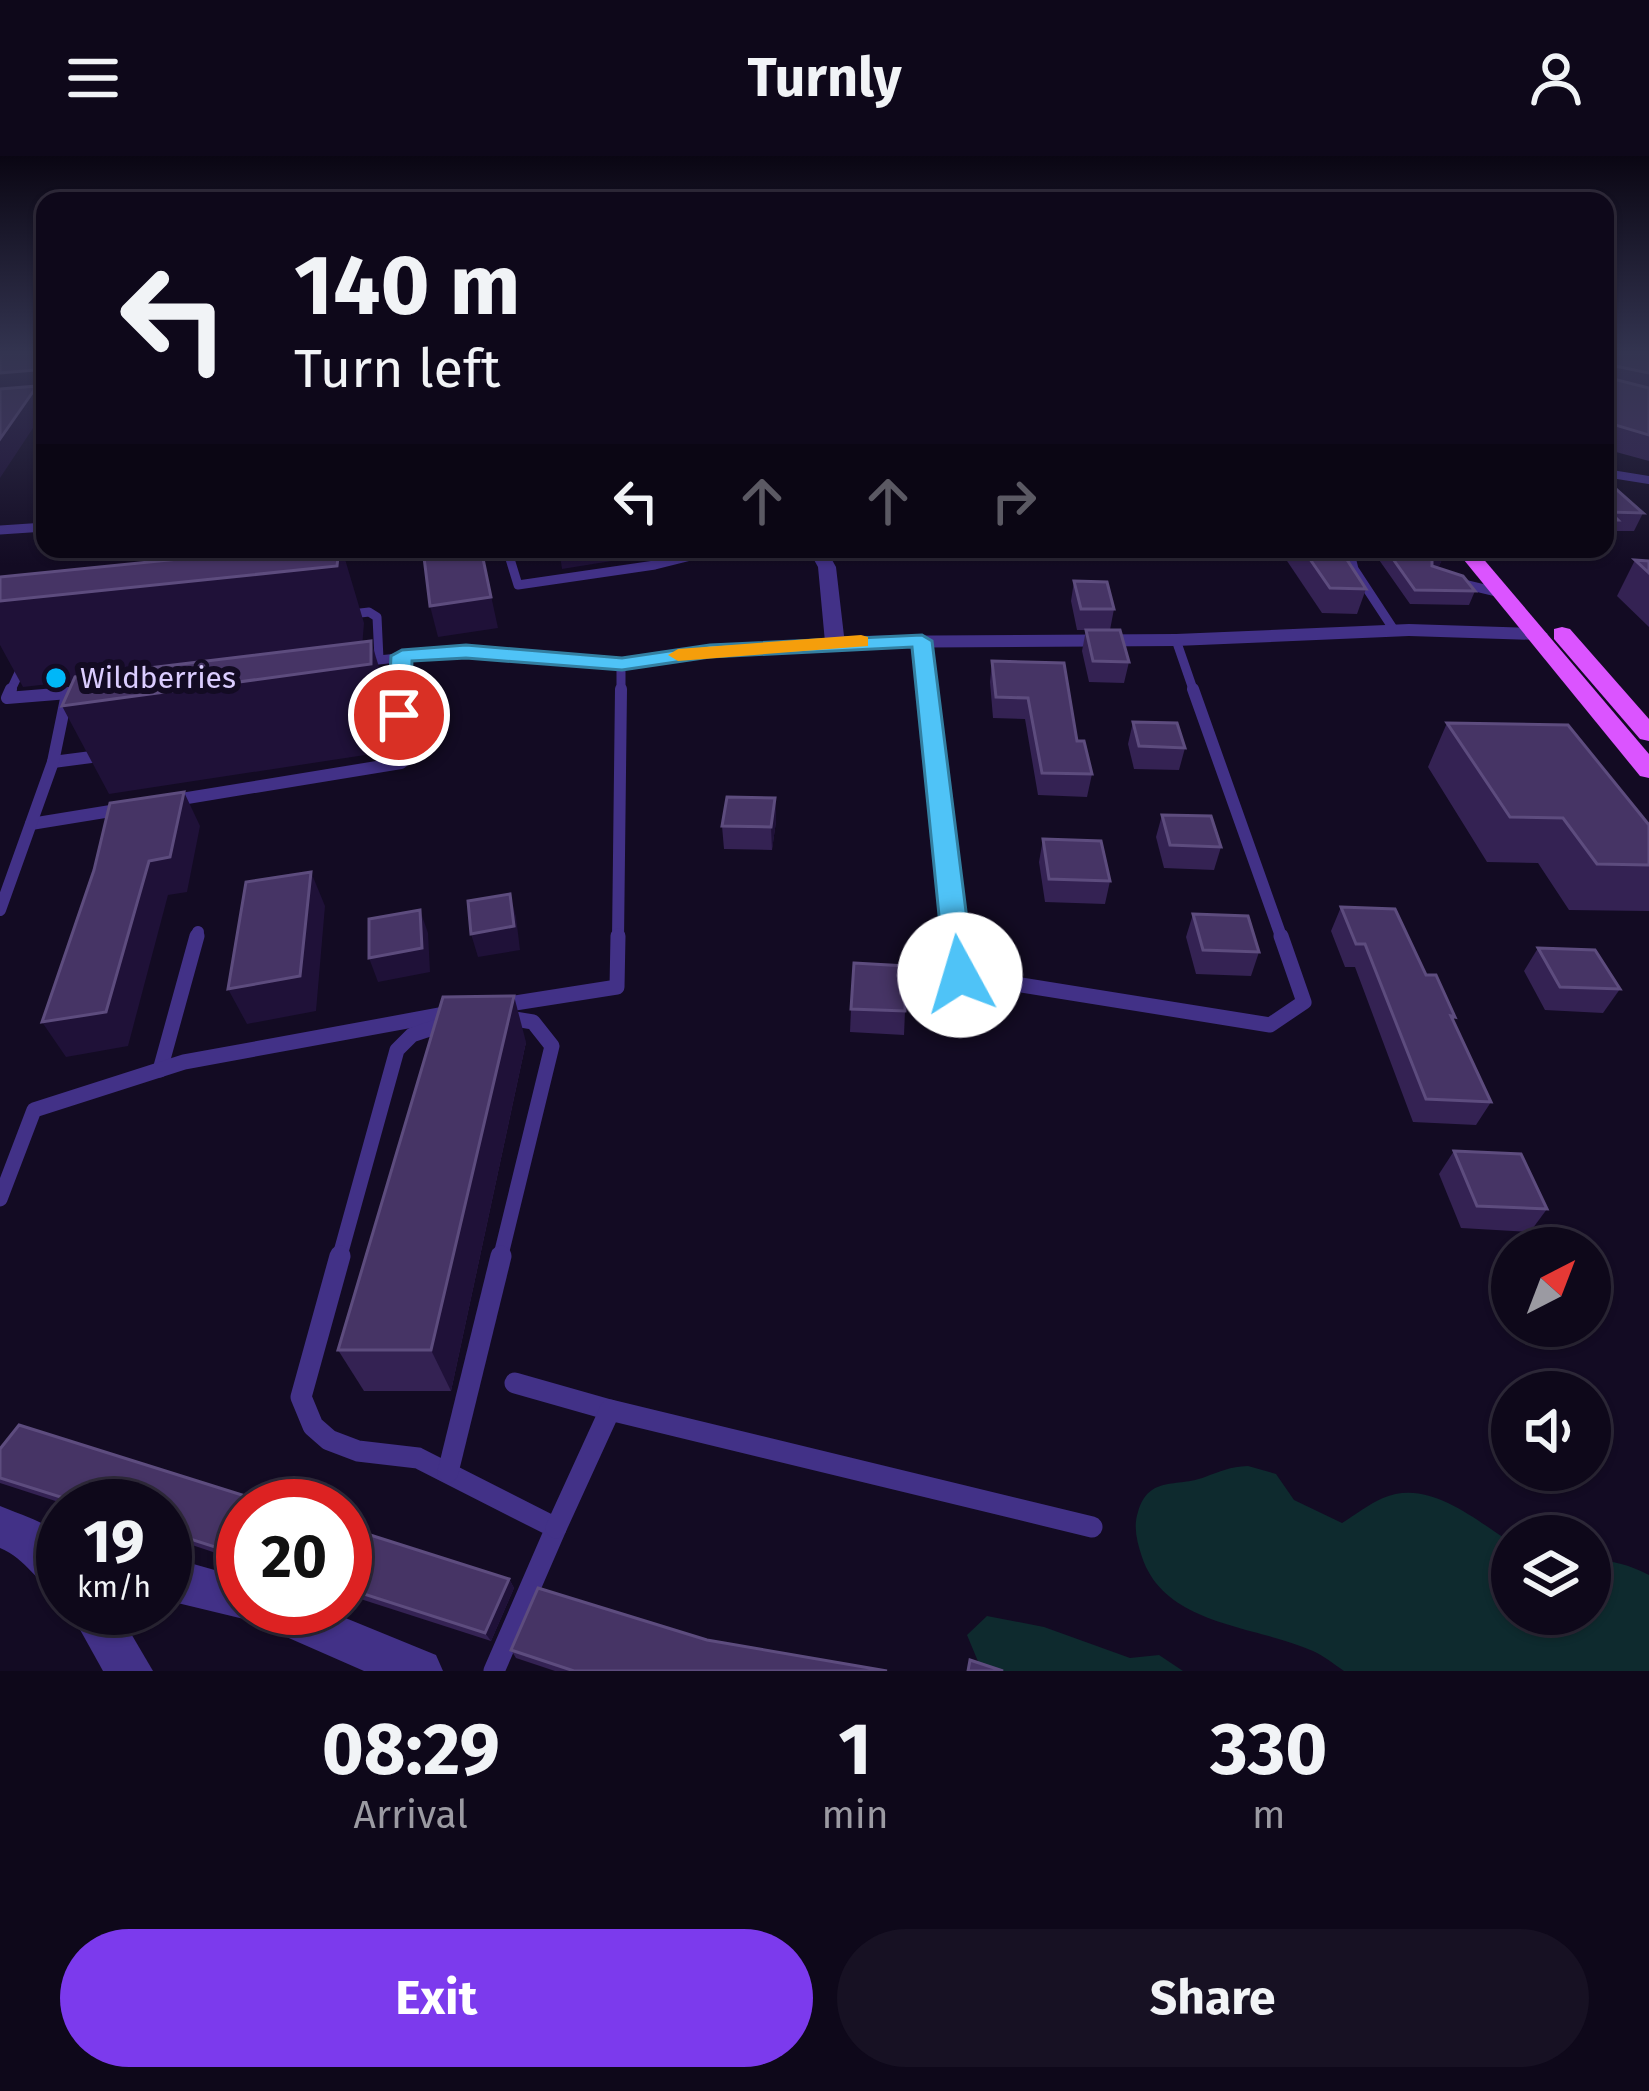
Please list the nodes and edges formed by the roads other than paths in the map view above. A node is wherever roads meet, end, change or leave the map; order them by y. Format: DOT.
graph roads {
  1 [pos="1614,474"];
  2 [pos="1648,480"];
  3 [pos="36,528"];
  4 [pos="0,530"];
  5 [pos="510,558"];
  6 [pos="683,558"];
  7 [pos="822,558"];
  8 [pos="1351,558"];
  9 [pos="1472,558"];
  10 [pos="1497,558"];
  11 [pos="1434,574"];
  12 [pos="1501,593"];
  13 [pos="324,617"];
  14 [pos="1394,630"];
  15 [pos="1538,634"];
  16 [pos="1176,640"];
  17 [pos="835,641"];
  18 [pos="922,641"];
  19 [pos="14,655"];
  20 [pos="402,656"];
  21 [pos="379,659"];
  22 [pos="345,663"];
  23 [pos="622,664"];
  24 [pos="6,684"];
  25 [pos="91,691"];
  26 [pos="68,694"];
  27 [pos="398,715"];
  28 [pos="358,720"];
  29 [pos="1649,734"];
  30 [pos="124,752"];
  31 [pos="53,762"];
  32 [pos="1649,770"];
  33 [pos="31,824"];
  34 [pos="0,910"];
  35 [pos="198,932"];
  36 [pos="482,1008"];
  37 [pos="460,1012"];
  38 [pos="160,1070"];
  39 [pos="0,1199"];
  40 [pos="515,1383"];
  41 [pos="610,1410"];
  42 [pos="448,1472"];
  43 [pos="1092,1527"];
  44 [pos="556,1528"];
  45 [pos="107,1635"];
  46 [pos="332,1635"];
  47 [pos="130,1671"];
  48 [pos="420,1671"];
  49 [pos="494,1671"];
  1 -- 2 [label="lane"];
  3 -- 4 [label="lane"];
  5 -- 6 [label="lane"];
  7 -- 17 [label="street"];
  8 -- 14 [label="lane"];
  9 -- 12 [label="main road"];
  10 -- 29 [label="main road"];
  11 -- 12 [label="lane"];
  12 -- 15 [label="main road"];
  13 -- 21 [label="lane"];
  14 -- 15 [label="street"];
  14 -- 16 [label="street"];
  15 -- 32 [label="main road"];
  16 -- 18 [label="street"];
  16 -- 18 [label="lane"];
  17 -- 18 [label="street"];
  17 -- 23 [label="lane"];
  19 -- 24 [label="lane"];
  20 -- 21 [label="lane"];
  20 -- 23 [label="lane"];
  20 -- 27 [label="lane"];
  21 -- 22 [label="lane"];
  23 -- 36 [label="lane"];
  24 -- 26 [label="lane"];
  25 -- 26 [label="lane"];
  26 -- 31 [label="lane"];
  27 -- 28 [label="lane"];
  27 -- 33 [label="lane"];
  30 -- 31 [label="lane"];
  31 -- 33 [label="lane"];
  33 -- 34 [label="lane"];
  35 -- 38 [label="lane"];
  37 -- 38 [label="lane"];
  38 -- 39 [label="lane"];
  40 -- 41 [label="lane"];
  41 -- 43 [label="lane"];
  41 -- 44 [label="lane"];
  42 -- 42 [label="lane"];
  42 -- 44 [label="lane"];
  44 -- 49 [label="lane"];
  45 -- 47 [label="street"];
  46 -- 48 [label="street"];
}
